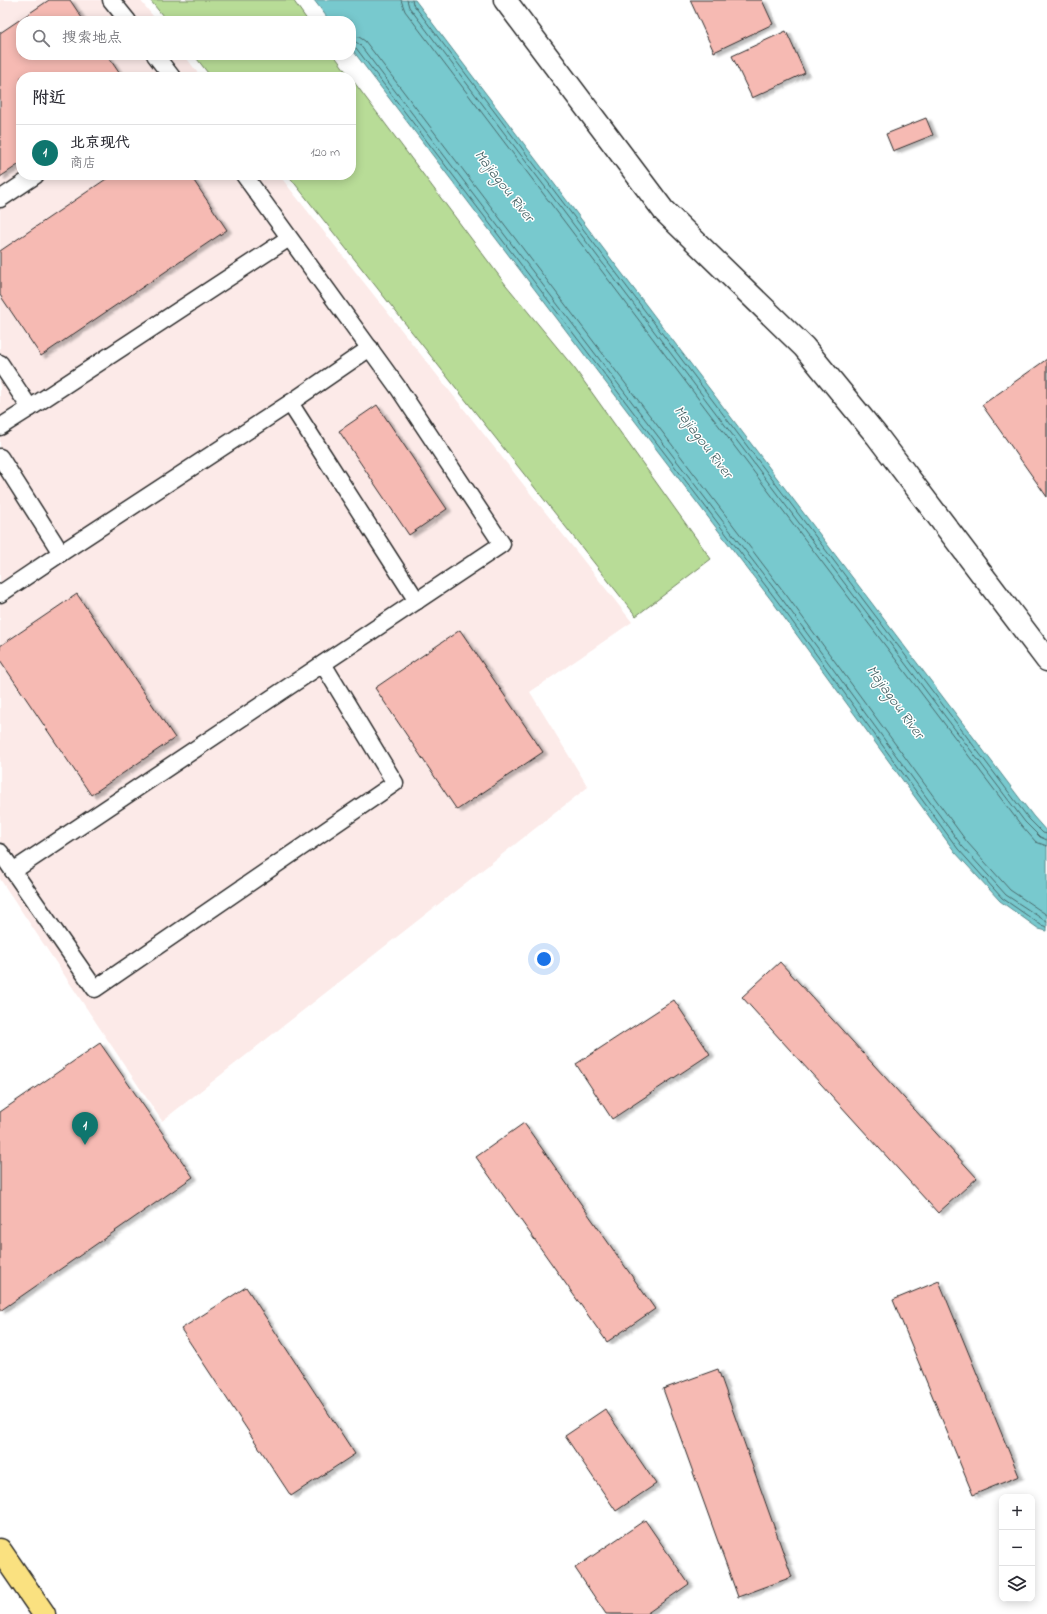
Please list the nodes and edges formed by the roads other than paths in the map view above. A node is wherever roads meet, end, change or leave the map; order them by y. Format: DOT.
graph roads {
  1 [pos="111,0"];
  2 [pos="505,0"];
  3 [pos="124,16"];
  4 [pos="159,60"];
  5 [pos="168,72"];
  6 [pos="28,180"];
  7 [pos="248,180"];
  8 [pos="0,199"];
  9 [pos="289,238"];
  10 [pos="370,348"];
  11 [pos="0,363"];
  12 [pos="290,404"];
  13 [pos="30,408"];
  14 [pos="0,427"];
  15 [pos="0,457"];
  16 [pos="61,552"];
  17 [pos="0,594"];
  18 [pos="417,601"];
  19 [pos="1047,660"];
  20 [pos="323,664"];
  21 [pos="0,852"];
  22 [pos="13,871"];
  23 [pos="0,1550"];
  24 [pos="44,1614"];
  1 -- 3 [label="lane"];
  2 -- 19 [label="street"];
  4 -- 5 [label="lane"];
  6 -- 8 [label="lane"];
  7 -- 9 [label="lane"];
  9 -- 10 [label="lane"];
  9 -- 13 [label="lane"];
  10 -- 12 [label="lane"];
  10 -- 18 [label="lane"];
  11 -- 13 [label="lane"];
  12 -- 16 [label="lane"];
  12 -- 18 [label="lane"];
  13 -- 14 [label="lane"];
  15 -- 16 [label="lane"];
  16 -- 17 [label="lane"];
  18 -- 20 [label="lane"];
  20 -- 22 [label="lane"];
  20 -- 22 [label="lane"];
  21 -- 22 [label="lane"];
  23 -- 24 [label="main road"];
}
